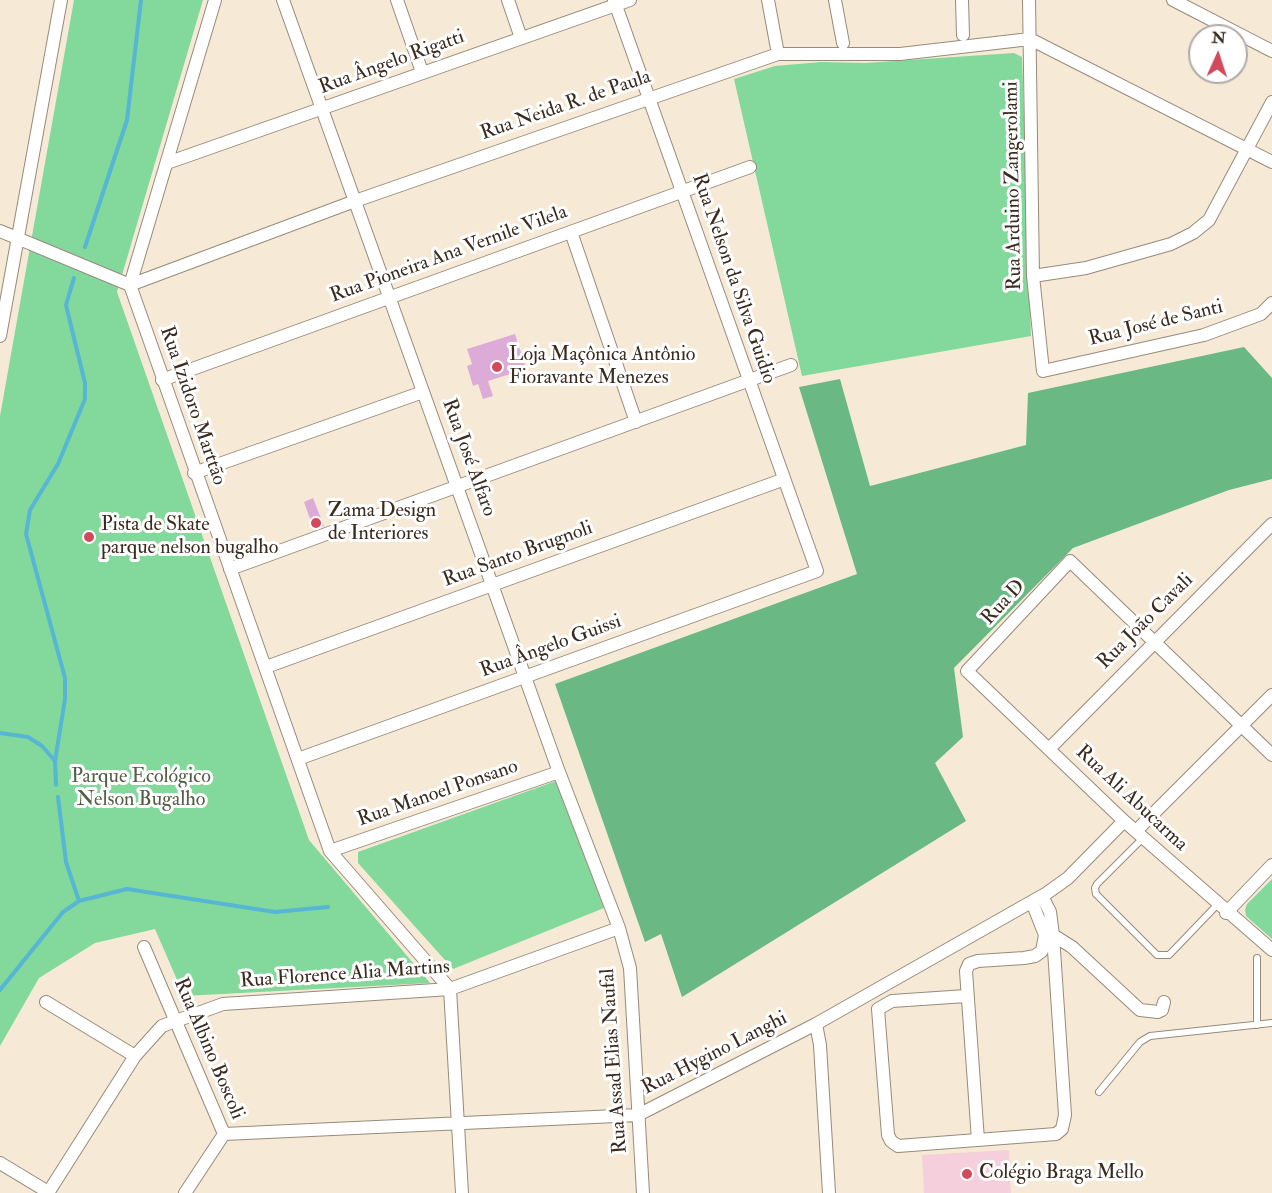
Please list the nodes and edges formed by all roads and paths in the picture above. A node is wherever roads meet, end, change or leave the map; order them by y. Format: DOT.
graph roads {
  1 [pos="61,0"];
  2 [pos="215,0"];
  3 [pos="283,0"];
  4 [pos="397,0"];
  5 [pos="508,0"];
  6 [pos="630,0"];
  7 [pos="768,0"];
  8 [pos="835,0"];
  9 [pos="962,0"];
  10 [pos="1029,0"];
  11 [pos="1173,0"];
  12 [pos="615,2"];
  13 [pos="963,35"];
  14 [pos="521,38"];
  15 [pos="1030,39"];
  16 [pos="843,43"];
  17 [pos="1272,51"];
  18 [pos="778,54"];
  19 [pos="423,72"];
  20 [pos="648,98"];
  21 [pos="1272,102"];
  22 [pos="322,108"];
  23 [pos="1247,149"];
  24 [pos="1272,162"];
  25 [pos="167,163"];
  26 [pos="750,167"];
  27 [pos="681,192"];
  28 [pos="355,201"];
  29 [pos="0,231"];
  30 [pos="571,232"];
  31 [pos="17,238"];
  32 [pos="1033,276"];
  33 [pos="130,285"];
  34 [pos="389,297"];
  35 [pos="1272,303"];
  36 [pos="0,336"];
  37 [pos="791,365"];
  38 [pos="1043,371"];
  39 [pos="162,380"];
  40 [pos="748,381"];
  41 [pos="423,392"];
  42 [pos="636,422"];
  43 [pos="194,473"];
  44 [pos="782,480"];
  45 [pos="457,486"];
  46 [pos="1272,524"];
  47 [pos="230,569"];
  48 [pos="817,571"];
  49 [pos="492,585"];
  50 [pos="1154,642"];
  51 [pos="266,667"];
  52 [pos="967,671"];
  53 [pos="526,678"];
  54 [pos="1272,695"];
  55 [pos="1241,726"];
  56 [pos="1049,749"];
  57 [pos="1272,755"];
  58 [pos="298,759"];
  59 [pos="559,772"];
  60 [pos="1124,821"];
  61 [pos="1140,834"];
  62 [pos="330,852"];
  63 [pos="1272,865"];
  64 [pos="1037,899"];
  65 [pos="1222,909"];
  66 [pos="619,928"];
  67 [pos="1049,935"];
  68 [pos="144,947"];
  69 [pos="1272,950"];
  70 [pos="1257,958"];
  71 [pos="450,989"];
  72 [pos="966,996"];
  73 [pos="46,1002"];
  74 [pos="1164,1002"];
  75 [pos="175,1021"];
  76 [pos="1272,1023"];
  77 [pos="816,1024"];
  78 [pos="1257,1024"];
  79 [pos="135,1056"];
  80 [pos="1098,1092"];
  81 [pos="638,1115"];
  82 [pos="458,1123"];
  83 [pos="224,1134"];
  84 [pos="978,1140"];
  85 [pos="0,1163"];
  86 [pos="48,1193"];
  87 [pos="185,1193"];
  88 [pos="462,1193"];
  89 [pos="643,1193"];
  90 [pos="829,1193"];
  1 -- 31 [label="street"];
  2 -- 25 [label="street"];
  3 -- 22 [label="street, Rua José Alfaro"];
  4 -- 19 [label="street"];
  5 -- 14 [label="street"];
  6 -- 12 [label="street, Rua Ângelo Rigatti"];
  7 -- 18 [label="street"];
  8 -- 16 [label="street"];
  9 -- 13 [label="street"];
  10 -- 15 [label="street, Rua Arduino Zangerolami"];
  11 -- 17 [label="street"];
  12 -- 14 [label="street, Rua Ângelo Rigatti"];
  12 -- 20 [label="street, Rua Nelson da Silva Guidio"];
  14 -- 19 [label="street, Rua Ângelo Rigatti"];
  15 -- 18 [label="street, Rua Neida R. de Paula"];
  15 -- 23 [label="street"];
  15 -- 32 [label="street, Rua Arduino Zangerolami"];
  18 -- 20 [label="street, Rua Neida R. de Paula"];
  19 -- 22 [label="street, Rua Ângelo Rigatti"];
  20 -- 27 [label="street, Rua Nelson da Silva Guidio"];
  20 -- 28 [label="street, Rua Neida R. de Paula"];
  21 -- 23 [label="street"];
  22 -- 25 [label="street, Rua Ângelo Rigatti"];
  22 -- 28 [label="street, Rua José Alfaro"];
  23 -- 24 [label="street"];
  23 -- 32 [label="street"];
  25 -- 33 [label="street"];
  26 -- 27 [label="street, Rua Pioneira Ana Vernile Vilela"];
  27 -- 30 [label="street, Rua Pioneira Ana Vernile Vilela"];
  27 -- 40 [label="street, Rua Nelson da Silva Guidio"];
  28 -- 33 [label="street, Rua Neida R. de Paula"];
  28 -- 34 [label="street, Rua José Alfaro"];
  29 -- 31 [label="street"];
  30 -- 34 [label="street, Rua Pioneira Ana Vernile Vilela"];
  30 -- 42 [label="street"];
  31 -- 33 [label="street"];
  31 -- 36 [label="street"];
  32 -- 38 [label="street, Rua Arduino Zangerolami"];
  33 -- 39 [label="street, Rua Izidoro Marttão"];
  34 -- 39 [label="street, Rua Pioneira Ana Vernile Vilela"];
  34 -- 41 [label="street, Rua José Alfaro"];
  35 -- 38 [label="street, Rua José de Santi"];
  37 -- 40 [label="street"];
  39 -- 43 [label="street, Rua Izidoro Marttão"];
  40 -- 42 [label="street"];
  40 -- 44 [label="street, Rua Nelson da Silva Guidio"];
  41 -- 43 [label="street"];
  41 -- 45 [label="street, Rua José Alfaro"];
  42 -- 45 [label="street"];
  43 -- 47 [label="street, Rua Izidoro Marttão"];
  44 -- 48 [label="street, Rua Nelson da Silva Guidio"];
  44 -- 49 [label="street, Rua Santo Brugnoli"];
  45 -- 47 [label="street"];
  45 -- 49 [label="street, Rua José Alfaro"];
  46 -- 50 [label="street, Rua João Cavali"];
  47 -- 51 [label="street, Rua Izidoro Marttão"];
  48 -- 53 [label="street, Rua Ângelo Guissi"];
  49 -- 51 [label="street, Rua Santo Brugnoli"];
  49 -- 53 [label="street, Rua José Alfaro"];
  50 -- 52 [label="street, Rua D"];
  50 -- 55 [label="street"];
  50 -- 56 [label="street, Rua João Cavali"];
  51 -- 58 [label="street, Rua Izidoro Marttão"];
  52 -- 56 [label="street, Rua Ali Abucarma"];
  53 -- 58 [label="street, Rua Ângelo Guissi"];
  53 -- 59 [label="street, Rua José Alfaro"];
  54 -- 55 [label="street"];
  55 -- 57 [label="street"];
  55 -- 61 [label="street"];
  56 -- 60 [label="street, Rua Ali Abucarma"];
  58 -- 62 [label="street, Rua Izidoro Marttão"];
  59 -- 62 [label="street, Rua Manoel Ponsano"];
  59 -- 66 [label="street, Rua José Alfaro"];
  60 -- 61 [label="street, Rua Ali Abucarma"];
  60 -- 64 [label="street, Rua Hygino Langhi"];
  61 -- 65 [label="street, Rua Ali Abucarma"];
  61 -- 65 [label="lane"];
  62 -- 71 [label="street, Rua Izidoro Marttão"];
  63 -- 65 [label="street"];
  64 -- 67 [label="street"];
  64 -- 77 [label="street, Rua Hygino Langhi"];
  65 -- 69 [label="street, Rua Ali Abucarma"];
  66 -- 71 [label="street, Rua Florence Alia Martins"];
  66 -- 81 [label="street, Rua Assad Elias Naufal"];
  67 -- 72 [label="street"];
  67 -- 74 [label="street"];
  67 -- 84 [label="street"];
  68 -- 75 [label="street, Rua Albino Boscoli"];
  70 -- 78 [label="lane"];
  71 -- 75 [label="street, Rua Florence Alia Martins"];
  71 -- 82 [label="street"];
  72 -- 84 [label="street"];
  72 -- 84 [label="street"];
  73 -- 79 [label="street"];
  75 -- 79 [label="street, Rua Florence Alia Martins"];
  75 -- 83 [label="street, Rua Albino Boscoli"];
  76 -- 78 [label="lane"];
  77 -- 81 [label="street, Rua Hygino Langhi"];
  77 -- 90 [label="street"];
  78 -- 80 [label="lane"];
  79 -- 86 [label="street, Rua Florence Alia Martins"];
  81 -- 82 [label="street, Rua Hygino Langhi"];
  81 -- 89 [label="street, Rua Assad Elias Naufal"];
  82 -- 83 [label="street, Rua Hygino Langhi"];
  82 -- 88 [label="street"];
  83 -- 87 [label="street, Rua Albino Boscoli"];
  85 -- 86 [label="street"];
}
